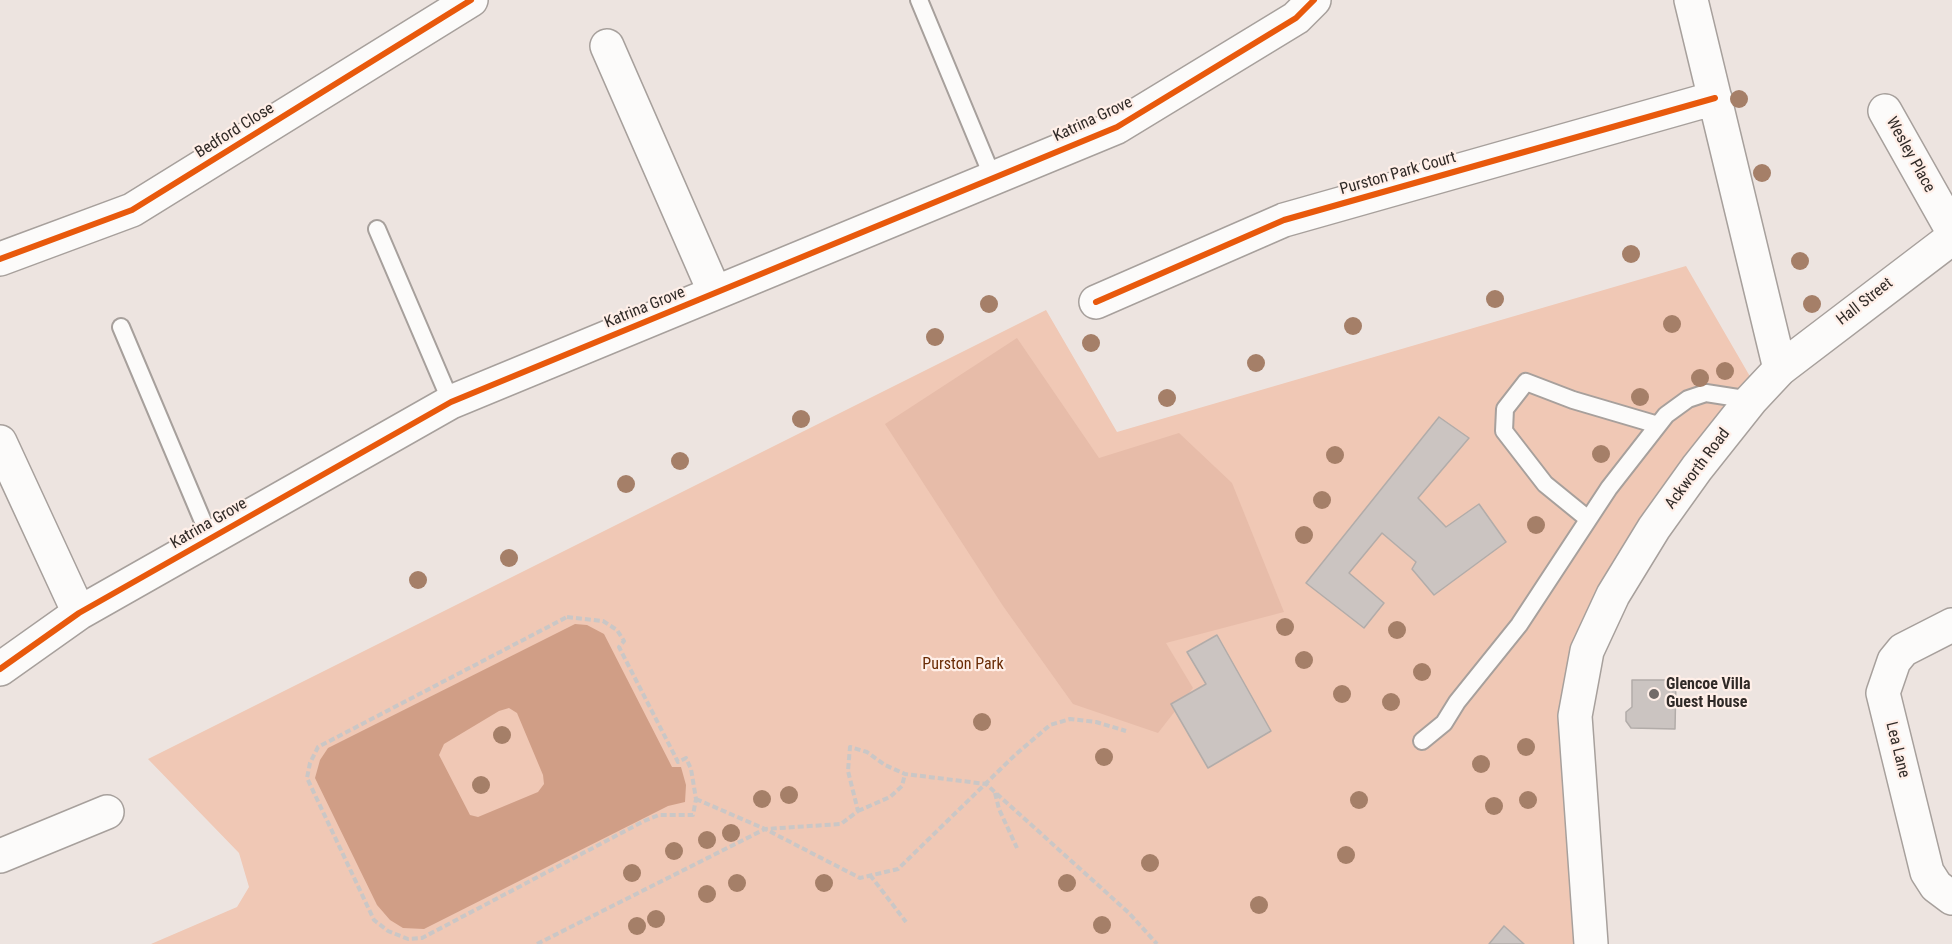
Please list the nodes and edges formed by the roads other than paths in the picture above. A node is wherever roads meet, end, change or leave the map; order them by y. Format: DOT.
graph roads {
  1 [pos="471,0"];
  2 [pos="919,0"];
  3 [pos="1314,0"];
  4 [pos="1691,0"];
  5 [pos="607,46"];
  6 [pos="1716,98"];
  7 [pos="1885,111"];
  8 [pos="993,178"];
  9 [pos="377,229"];
  10 [pos="1952,230"];
  11 [pos="1952,238"];
  12 [pos="0,259"];
  13 [pos="715,293"];
  14 [pos="1096,302"];
  15 [pos="120,327"];
  16 [pos="1780,369"];
  17 [pos="1751,400"];
  18 [pos="451,402"];
  19 [pos="1658,425"];
  20 [pos="0,442"];
  21 [pos="1588,519"];
  22 [pos="210,538"];
  23 [pos="79,613"];
  24 [pos="1952,625"];
  25 [pos="0,669"];
  26 [pos="1422,741"];
  27 [pos="107,812"];
  28 [pos="0,856"];
  29 [pos="1952,898"];
  30 [pos="1591,944"];
  1 -- 12 [label="street, Bedford Close"];
  2 -- 8 [label="lane"];
  3 -- 8 [label="street, Katrina Grove"];
  4 -- 6 [label="street"];
  5 -- 13 [label="street"];
  6 -- 14 [label="street, Purston Park Court"];
  6 -- 16 [label="street"];
  7 -- 10 [label="street, Wesley Place"];
  8 -- 13 [label="street, Katrina Grove"];
  9 -- 18 [label="lane"];
  11 -- 16 [label="street, Hall Street"];
  13 -- 18 [label="street, Katrina Grove"];
  15 -- 22 [label="lane"];
  16 -- 17 [label="street, Ackworth Road"];
  17 -- 19 [label="lane"];
  17 -- 30 [label="street, Ackworth Road"];
  18 -- 22 [label="street, Katrina Grove"];
  19 -- 21 [label="lane"];
  19 -- 21 [label="lane"];
  20 -- 23 [label="street"];
  21 -- 26 [label="lane"];
  22 -- 23 [label="street, Katrina Grove"];
  23 -- 25 [label="street, Katrina Grove"];
  24 -- 29 [label="street, Lea Lane"];
  27 -- 28 [label="street"];
}
